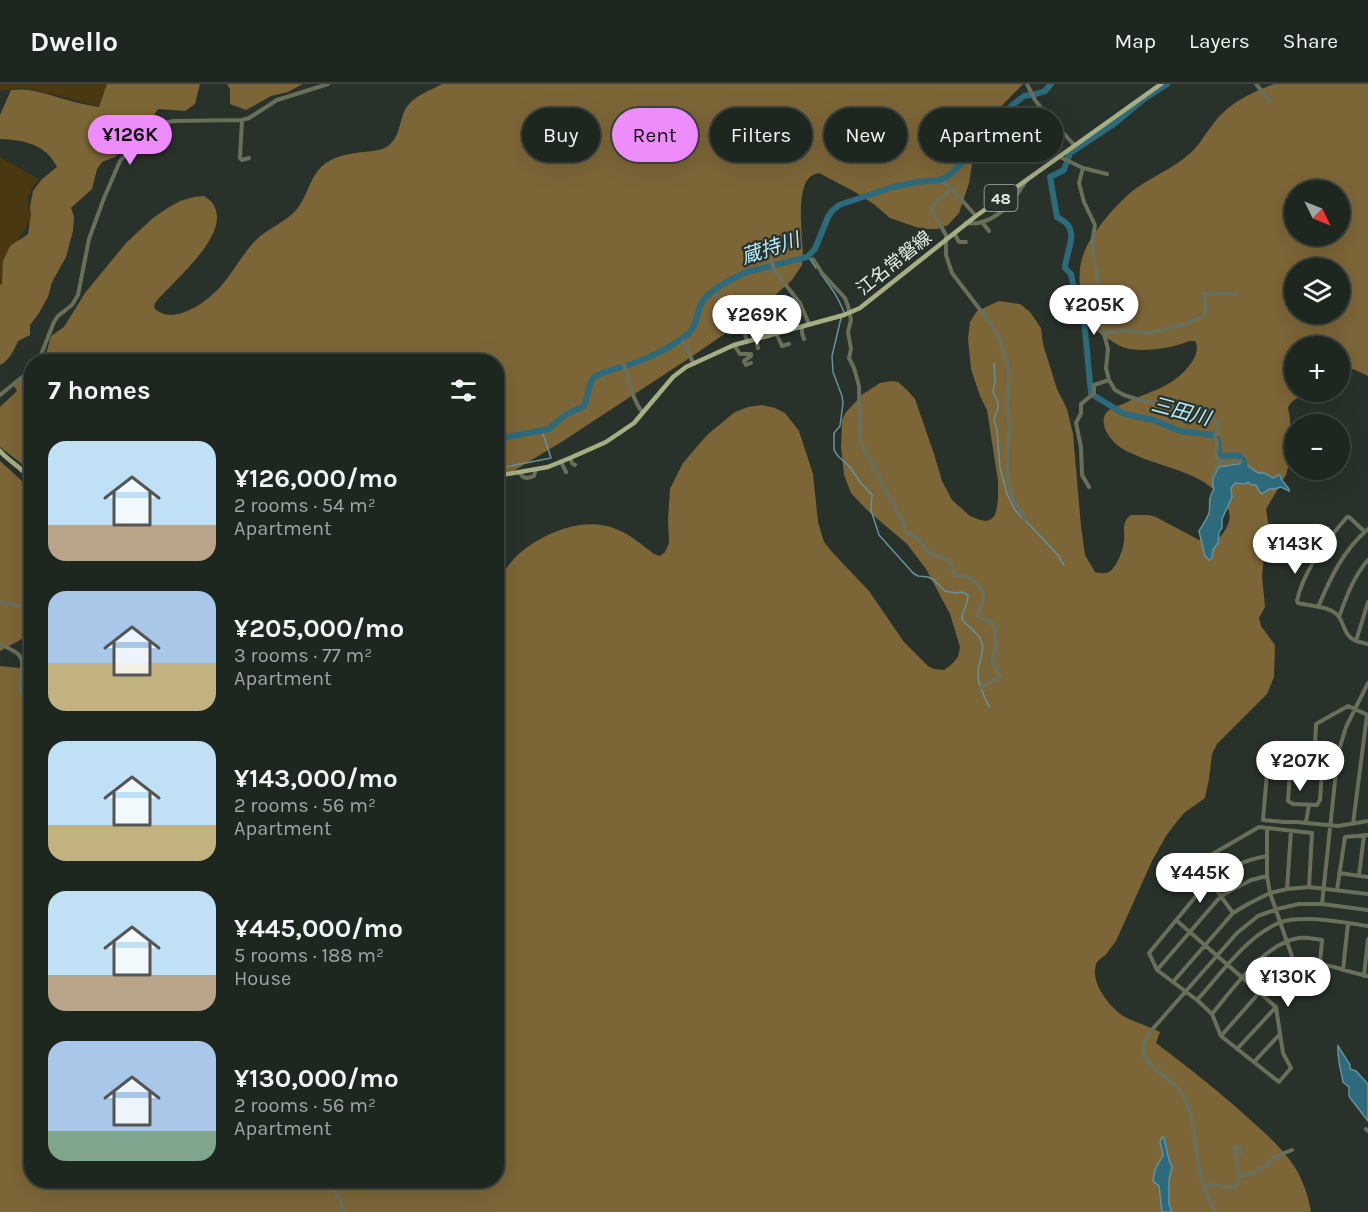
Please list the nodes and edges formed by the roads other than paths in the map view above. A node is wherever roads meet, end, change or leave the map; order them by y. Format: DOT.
graph roads {
  1 [pos="328,84"];
  2 [pos="1027,84"];
  3 [pos="1161,84"];
  4 [pos="1256,84"];
  5 [pos="1270,101"];
  6 [pos="242,120"];
  7 [pos="1075,146"];
  8 [pos="1063,155"];
  9 [pos="249,158"];
  10 [pos="1063,159"];
  11 [pos="1053,162"];
  12 [pos="1083,168"];
  13 [pos="1107,174"];
  14 [pos="1026,180"];
  15 [pos="944,183"];
  16 [pos="952,189"];
  17 [pos="976,216"];
  18 [pos="982,222"];
  19 [pos="966,223"];
  20 [pos="989,231"];
  21 [pos="954,233"];
  22 [pos="946,239"];
  23 [pos="966,242"];
  24 [pos="771,259"];
  25 [pos="813,259"];
  26 [pos="1236,294"];
  27 [pos="716,295"];
  28 [pos="844,314"];
  29 [pos="809,324"];
  30 [pos="802,327"];
  31 [pos="776,333"];
  32 [pos="1104,334"];
  33 [pos="756,339"];
  34 [pos="804,339"];
  35 [pos="747,341"];
  36 [pos="683,342"];
  37 [pos="789,344"];
  38 [pos="734,345"];
  39 [pos="758,348"];
  40 [pos="41,354"];
  41 [pos="694,363"];
  42 [pos="751,363"];
  43 [pos="624,365"];
  44 [pos="24,376"];
  45 [pos="1109,381"];
  46 [pos="0,395"];
  47 [pos="644,413"];
  48 [pos="0,451"];
  49 [pos="570,458"];
  50 [pos="1241,461"];
  51 [pos="561,462"];
  52 [pos="1226,462"];
  53 [pos="575,465"];
  54 [pos="24,471"];
  55 [pos="566,472"];
  56 [pos="504,475"];
  57 [pos="1212,475"];
  58 [pos="1089,487"];
  59 [pos="1025,519"];
  60 [pos="1366,530"];
  61 [pos="1368,560"];
  62 [pos="0,602"];
  63 [pos="1368,602"];
  64 [pos="24,607"];
  65 [pos="1318,608"];
  66 [pos="1339,617"];
  67 [pos="1356,641"];
  68 [pos="0,644"];
  69 [pos="1368,644"];
  70 [pos="1368,683"];
  71 [pos="980,688"];
  72 [pos="1366,691"];
  73 [pos="24,694"];
  74 [pos="1356,709"];
  75 [pos="1367,715"];
  76 [pos="1315,751"];
  77 [pos="1338,753"];
  78 [pos="1314,769"];
  79 [pos="1310,805"];
  80 [pos="1368,821"];
  81 [pos="1306,822"];
  82 [pos="1353,824"];
  83 [pos="1330,825"];
  84 [pos="1268,828"];
  85 [pos="1291,831"];
  86 [pos="1366,835"];
  87 [pos="1267,856"];
  88 [pos="1340,873"];
  89 [pos="1267,876"];
  90 [pos="1359,876"];
  91 [pos="1368,877"];
  92 [pos="1210,880"];
  93 [pos="1309,887"];
  94 [pos="1287,889"];
  95 [pos="1323,889"];
  96 [pos="1337,890"];
  97 [pos="1270,893"];
  98 [pos="1368,894"];
  99 [pos="1221,896"];
  100 [pos="1322,904"];
  101 [pos="1276,909"];
  102 [pos="1368,910"];
  103 [pos="1233,913"];
  104 [pos="1176,920"];
  105 [pos="1281,923"];
  106 [pos="1348,923"];
  107 [pos="1368,926"];
  108 [pos="1191,932"];
  109 [pos="1368,939"];
  110 [pos="1287,942"];
  111 [pos="1205,945"];
  112 [pos="1217,955"];
  113 [pos="1320,963"];
  114 [pos="1228,965"];
  115 [pos="1295,965"];
  116 [pos="1157,970"];
  117 [pos="1343,970"];
  118 [pos="1366,976"];
  119 [pos="1243,978"];
  120 [pos="1173,982"];
  121 [pos="1185,992"];
  122 [pos="1259,993"];
  123 [pos="1197,1000"];
  124 [pos="1276,1007"];
  125 [pos="1212,1014"];
  126 [pos="1280,1034"];
  127 [pos="1221,1036"];
  128 [pos="1237,1049"];
  129 [pos="1254,1062"];
  130 [pos="1292,1150"];
  131 [pos="1241,1153"];
  132 [pos="1239,1178"];
  133 [pos="331,1188"];
  134 [pos="1203,1188"];
  135 [pos="344,1212"];
  136 [pos="1215,1212"];
  1 -- 6 [label="street"];
  2 -- 7 [label="street"];
  3 -- 7 [label="main road, 江名常磐線 / 48"];
  4 -- 5 [label="street"];
  6 -- 9 [label="street"];
  6 -- 40 [label="street"];
  7 -- 8 [label="main road, 江名常磐線 / 48"];
  10 -- 12 [label="street"];
  11 -- 14 [label="main road, 江名常磐線 / 48"];
  12 -- 13 [label="street"];
  12 -- 32 [label="street"];
  14 -- 17 [label="main road, 江名常磐線 / 48"];
  14 -- 18 [label="street"];
  15 -- 16 [label="street"];
  16 -- 17 [label="street"];
  16 -- 22 [label="street"];
  17 -- 19 [label="main road, 江名常磐線 / 48"];
  18 -- 19 [label="street"];
  18 -- 20 [label="street"];
  19 -- 21 [label="main road, 江名常磐線 / 48"];
  21 -- 22 [label="main road, 江名常磐線 / 48"];
  21 -- 23 [label="street"];
  22 -- 28 [label="main road, 江名常磐線 / 48"];
  22 -- 59 [label="street"];
  24 -- 29 [label="street"];
  25 -- 28 [label="street"];
  26 -- 32 [label="street"];
  27 -- 35 [label="street"];
  28 -- 29 [label="main road, 江名常磐線 / 48"];
  28 -- 71 [label="street"];
  29 -- 30 [label="main road, 江名常磐線 / 48"];
  30 -- 31 [label="main road, 江名常磐線 / 48"];
  30 -- 34 [label="street"];
  31 -- 33 [label="main road, 江名常磐線 / 48"];
  31 -- 37 [label="street"];
  32 -- 45 [label="street"];
  33 -- 35 [label="main road, 江名常磐線 / 48"];
  33 -- 39 [label="street"];
  35 -- 38 [label="main road, 江名常磐線 / 48"];
  36 -- 41 [label="street"];
  38 -- 41 [label="main road, 江名常磐線 / 48"];
  38 -- 42 [label="street"];
  41 -- 47 [label="main road, 江名常磐線 / 48"];
  43 -- 47 [label="street"];
  44 -- 46 [label="street"];
  45 -- 52 [label="street"];
  45 -- 58 [label="street"];
  47 -- 49 [label="main road, 江名常磐線 / 48"];
  48 -- 54 [label="main road"];
  49 -- 51 [label="main road, 江名常磐線 / 48"];
  49 -- 53 [label="street"];
  50 -- 52 [label="street"];
  51 -- 55 [label="street"];
  51 -- 56 [label="main road, 江名常磐線 / 48"];
  52 -- 57 [label="street"];
  60 -- 65 [label="street"];
  60 -- 65 [label="street"];
  61 -- 66 [label="street"];
  62 -- 64 [label="street"];
  63 -- 67 [label="street"];
  65 -- 66 [label="street"];
  66 -- 67 [label="street"];
  67 -- 69 [label="street"];
  68 -- 73 [label="street"];
  70 -- 72 [label="street"];
  72 -- 74 [label="street"];
  74 -- 75 [label="street"];
  74 -- 76 [label="street"];
  74 -- 77 [label="street"];
  75 -- 82 [label="street"];
  76 -- 77 [label="street"];
  76 -- 78 [label="street"];
  76 -- 81 [label="street"];
  77 -- 83 [label="street"];
  78 -- 79 [label="street"];
  78 -- 79 [label="street"];
  79 -- 81 [label="street"];
  80 -- 82 [label="street"];
  81 -- 83 [label="street"];
  82 -- 83 [label="street"];
  83 -- 95 [label="street"];
  84 -- 85 [label="street"];
  84 -- 87 [label="street"];
  84 -- 92 [label="street"];
  85 -- 93 [label="street"];
  85 -- 94 [label="street"];
  86 -- 88 [label="street"];
  86 -- 90 [label="street"];
  87 -- 89 [label="street"];
  87 -- 92 [label="street"];
  88 -- 90 [label="street"];
  88 -- 96 [label="street"];
  89 -- 97 [label="street"];
  89 -- 99 [label="street"];
  90 -- 91 [label="street"];
  92 -- 99 [label="street"];
  92 -- 104 [label="street"];
  93 -- 94 [label="street"];
  93 -- 95 [label="street"];
  94 -- 97 [label="street"];
  95 -- 96 [label="street"];
  95 -- 100 [label="street"];
  96 -- 98 [label="street"];
  97 -- 101 [label="street"];
  97 -- 103 [label="street"];
  99 -- 103 [label="street"];
  99 -- 108 [label="street"];
  100 -- 101 [label="street"];
  100 -- 102 [label="street"];
  101 -- 105 [label="street"];
  101 -- 112 [label="street"];
  103 -- 111 [label="street"];
  104 -- 108 [label="street"];
  104 -- 116 [label="street"];
  105 -- 106 [label="street"];
  105 -- 110 [label="street"];
  105 -- 114 [label="street"];
  106 -- 107 [label="street"];
  106 -- 117 [label="street"];
  108 -- 111 [label="street"];
  108 -- 116 [label="street"];
  109 -- 118 [label="street"];
  110 -- 113 [label="street"];
  110 -- 115 [label="street"];
  110 -- 119 [label="street"];
  111 -- 112 [label="street"];
  111 -- 120 [label="street"];
  112 -- 114 [label="street"];
  112 -- 121 [label="street"];
  113 -- 115 [label="street"];
  113 -- 117 [label="street"];
  114 -- 119 [label="street"];
  114 -- 123 [label="street"];
  115 -- 122 [label="street"];
  116 -- 120 [label="street"];
  117 -- 118 [label="street"];
  119 -- 122 [label="street"];
  119 -- 125 [label="street"];
  120 -- 121 [label="street"];
  121 -- 123 [label="street"];
  121 -- 134 [label="street"];
  122 -- 124 [label="street"];
  122 -- 127 [label="street"];
  123 -- 125 [label="street"];
  124 -- 126 [label="street"];
  124 -- 128 [label="street"];
  125 -- 127 [label="street"];
  126 -- 129 [label="street"];
  126 -- 129 [label="street"];
  127 -- 128 [label="street"];
  128 -- 129 [label="street"];
  130 -- 132 [label="street"];
  131 -- 132 [label="street"];
  132 -- 134 [label="street"];
  133 -- 135 [label="street"];
  134 -- 136 [label="street"];
}
